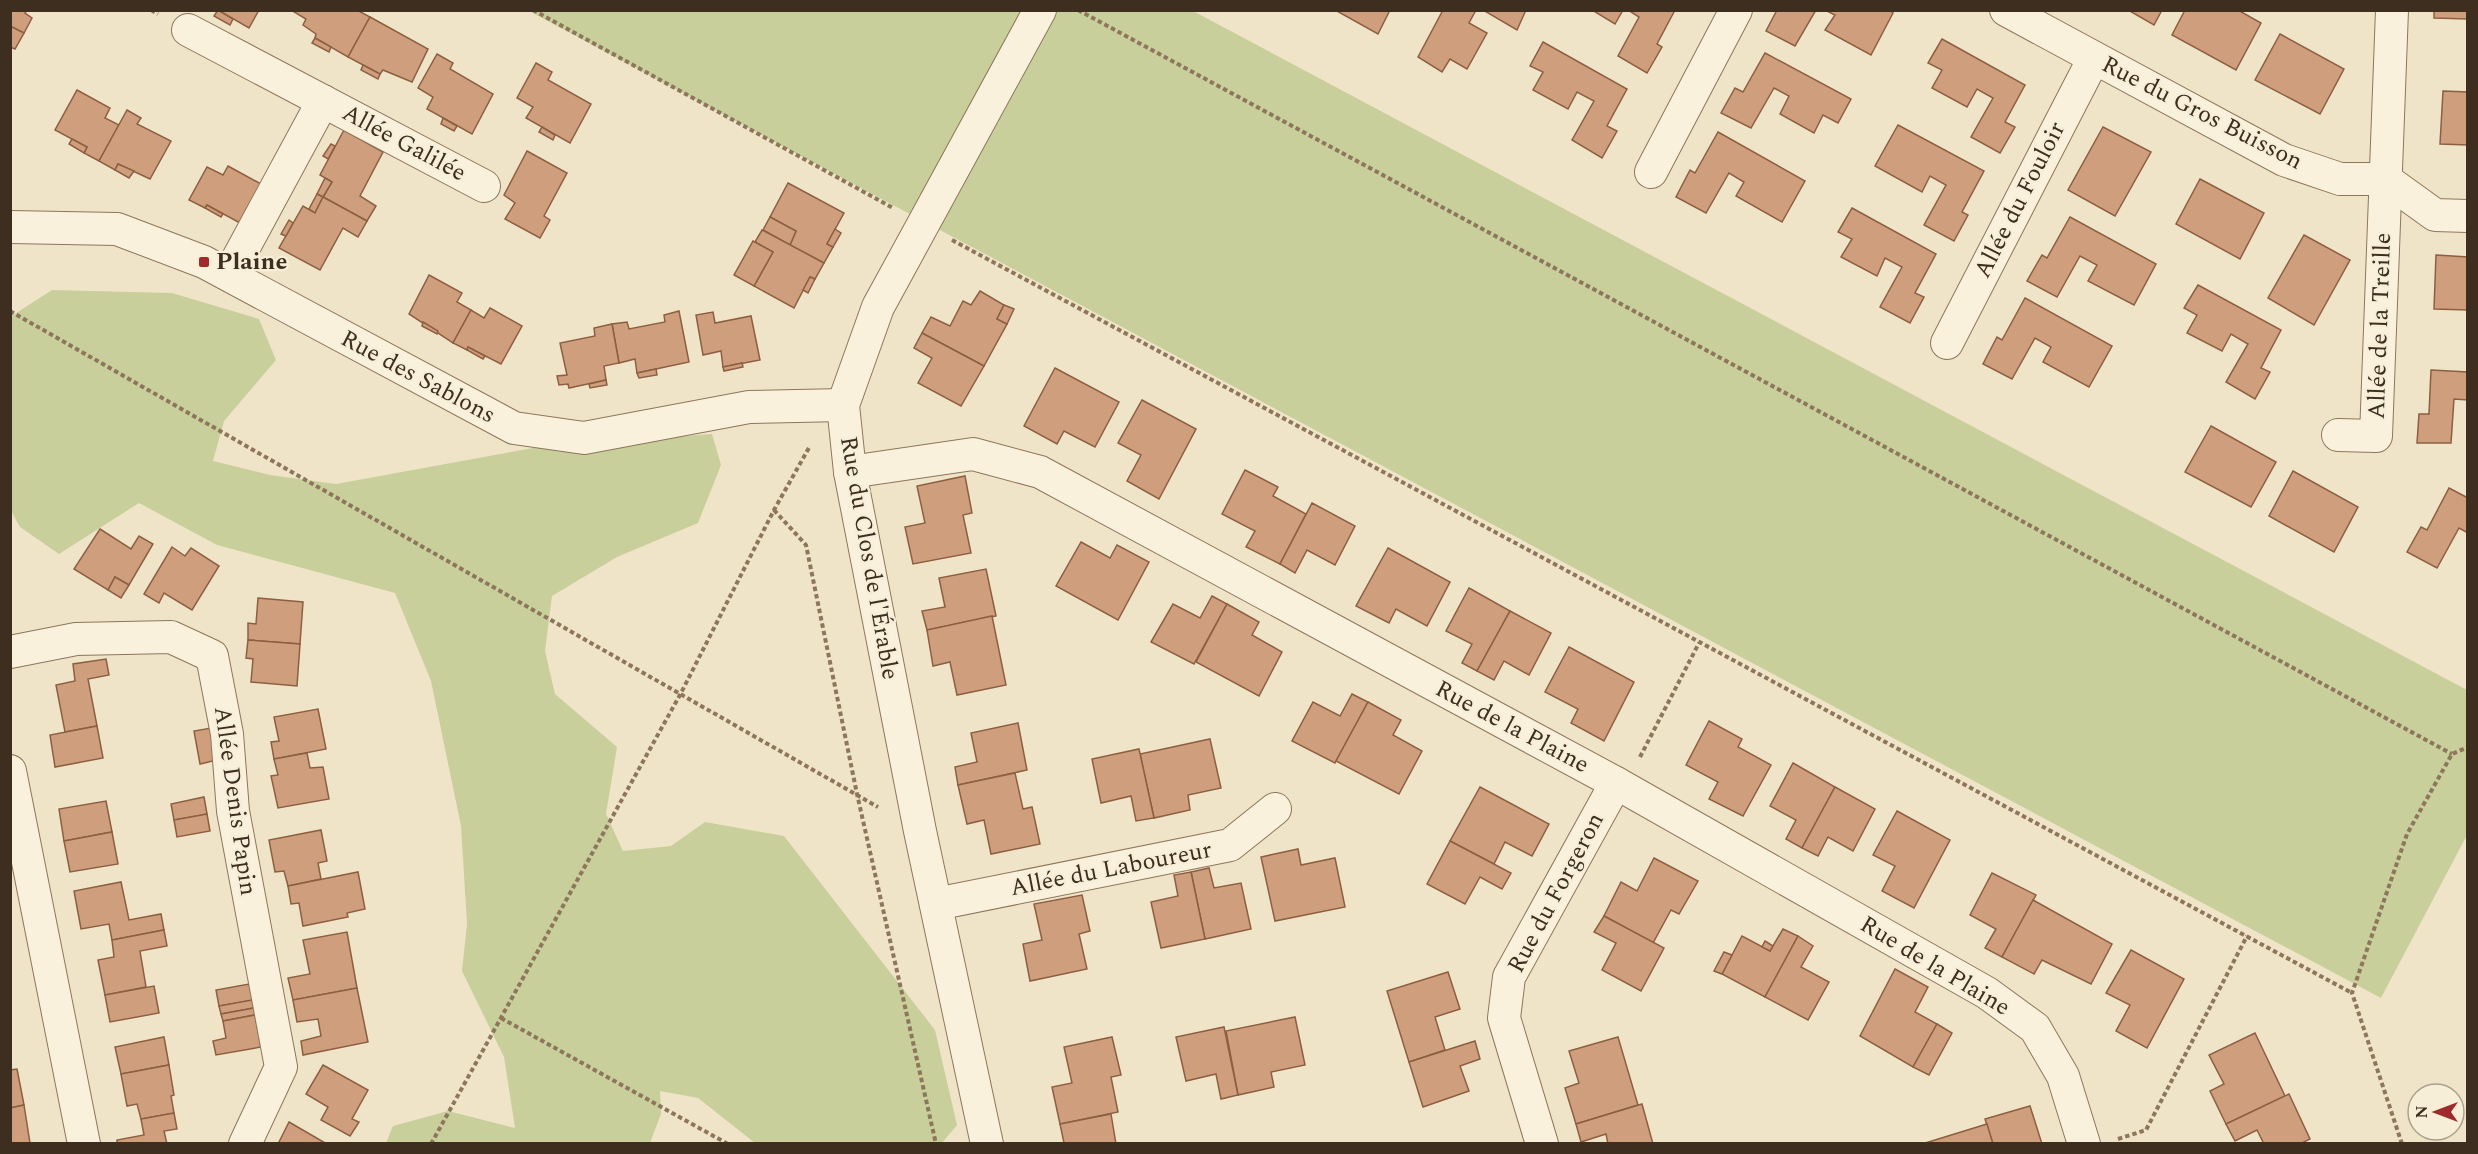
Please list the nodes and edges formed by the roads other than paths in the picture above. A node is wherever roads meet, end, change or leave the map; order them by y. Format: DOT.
graph roads {
  1 [pos="1040,10"];
  2 [pos="1736,10"];
  3 [pos="2006,10"];
  4 [pos="2391,10"];
  5 [pos="188,30"];
  6 [pos="2094,58"];
  7 [pos="323,101"];
  8 [pos="1651,172"];
  9 [pos="2385,179"];
  10 [pos="484,186"];
  11 [pos="2468,216"];
  12 [pos="10,227"];
  13 [pos="229,275"];
  14 [pos="1947,343"];
  15 [pos="829,405"];
  16 [pos="2338,435"];
  17 [pos="850,472"];
  18 [pos="10,652"];
  19 [pos="10,771"];
  20 [pos="1620,786"];
  21 [pos="1275,809"];
  22 [pos="15,820"];
  23 [pos="936,904"];
  24 [pos="84,1143"];
  25 [pos="245,1143"];
  26 [pos="987,1143"];
  27 [pos="1542,1143"];
  28 [pos="2084,1143"];
  1 -- 15 [label="street, Rue du Clos de l'Érable"];
  2 -- 8 [label="street"];
  3 -- 6 [label="street, Rue du Gros Buisson"];
  4 -- 9 [label="street"];
  5 -- 7 [label="street, Allée Galilée"];
  6 -- 9 [label="street, Rue du Gros Buisson"];
  6 -- 14 [label="street, Allée du Fouloir"];
  7 -- 10 [label="street, Allée Galilée"];
  7 -- 13 [label="street, Allée Galilée"];
  9 -- 11 [label="street"];
  9 -- 16 [label="street, Allée de la Treille"];
  12 -- 13 [label="street, Rue des Sablons"];
  13 -- 15 [label="street, Rue des Sablons"];
  15 -- 17 [label="street, Rue du Clos de l'Érable"];
  17 -- 20 [label="street, Rue de la Plaine"];
  17 -- 23 [label="street, Rue du Clos de l'Érable"];
  18 -- 25 [label="street, Allée Denis Papin"];
  19 -- 22 [label="street"];
  20 -- 27 [label="street, Rue du Forgeron"];
  20 -- 28 [label="street, Rue de la Plaine"];
  21 -- 23 [label="street, Allée du Laboureur"];
  22 -- 24 [label="street"];
  23 -- 26 [label="street, Rue du Clos de l'Érable"];
}
